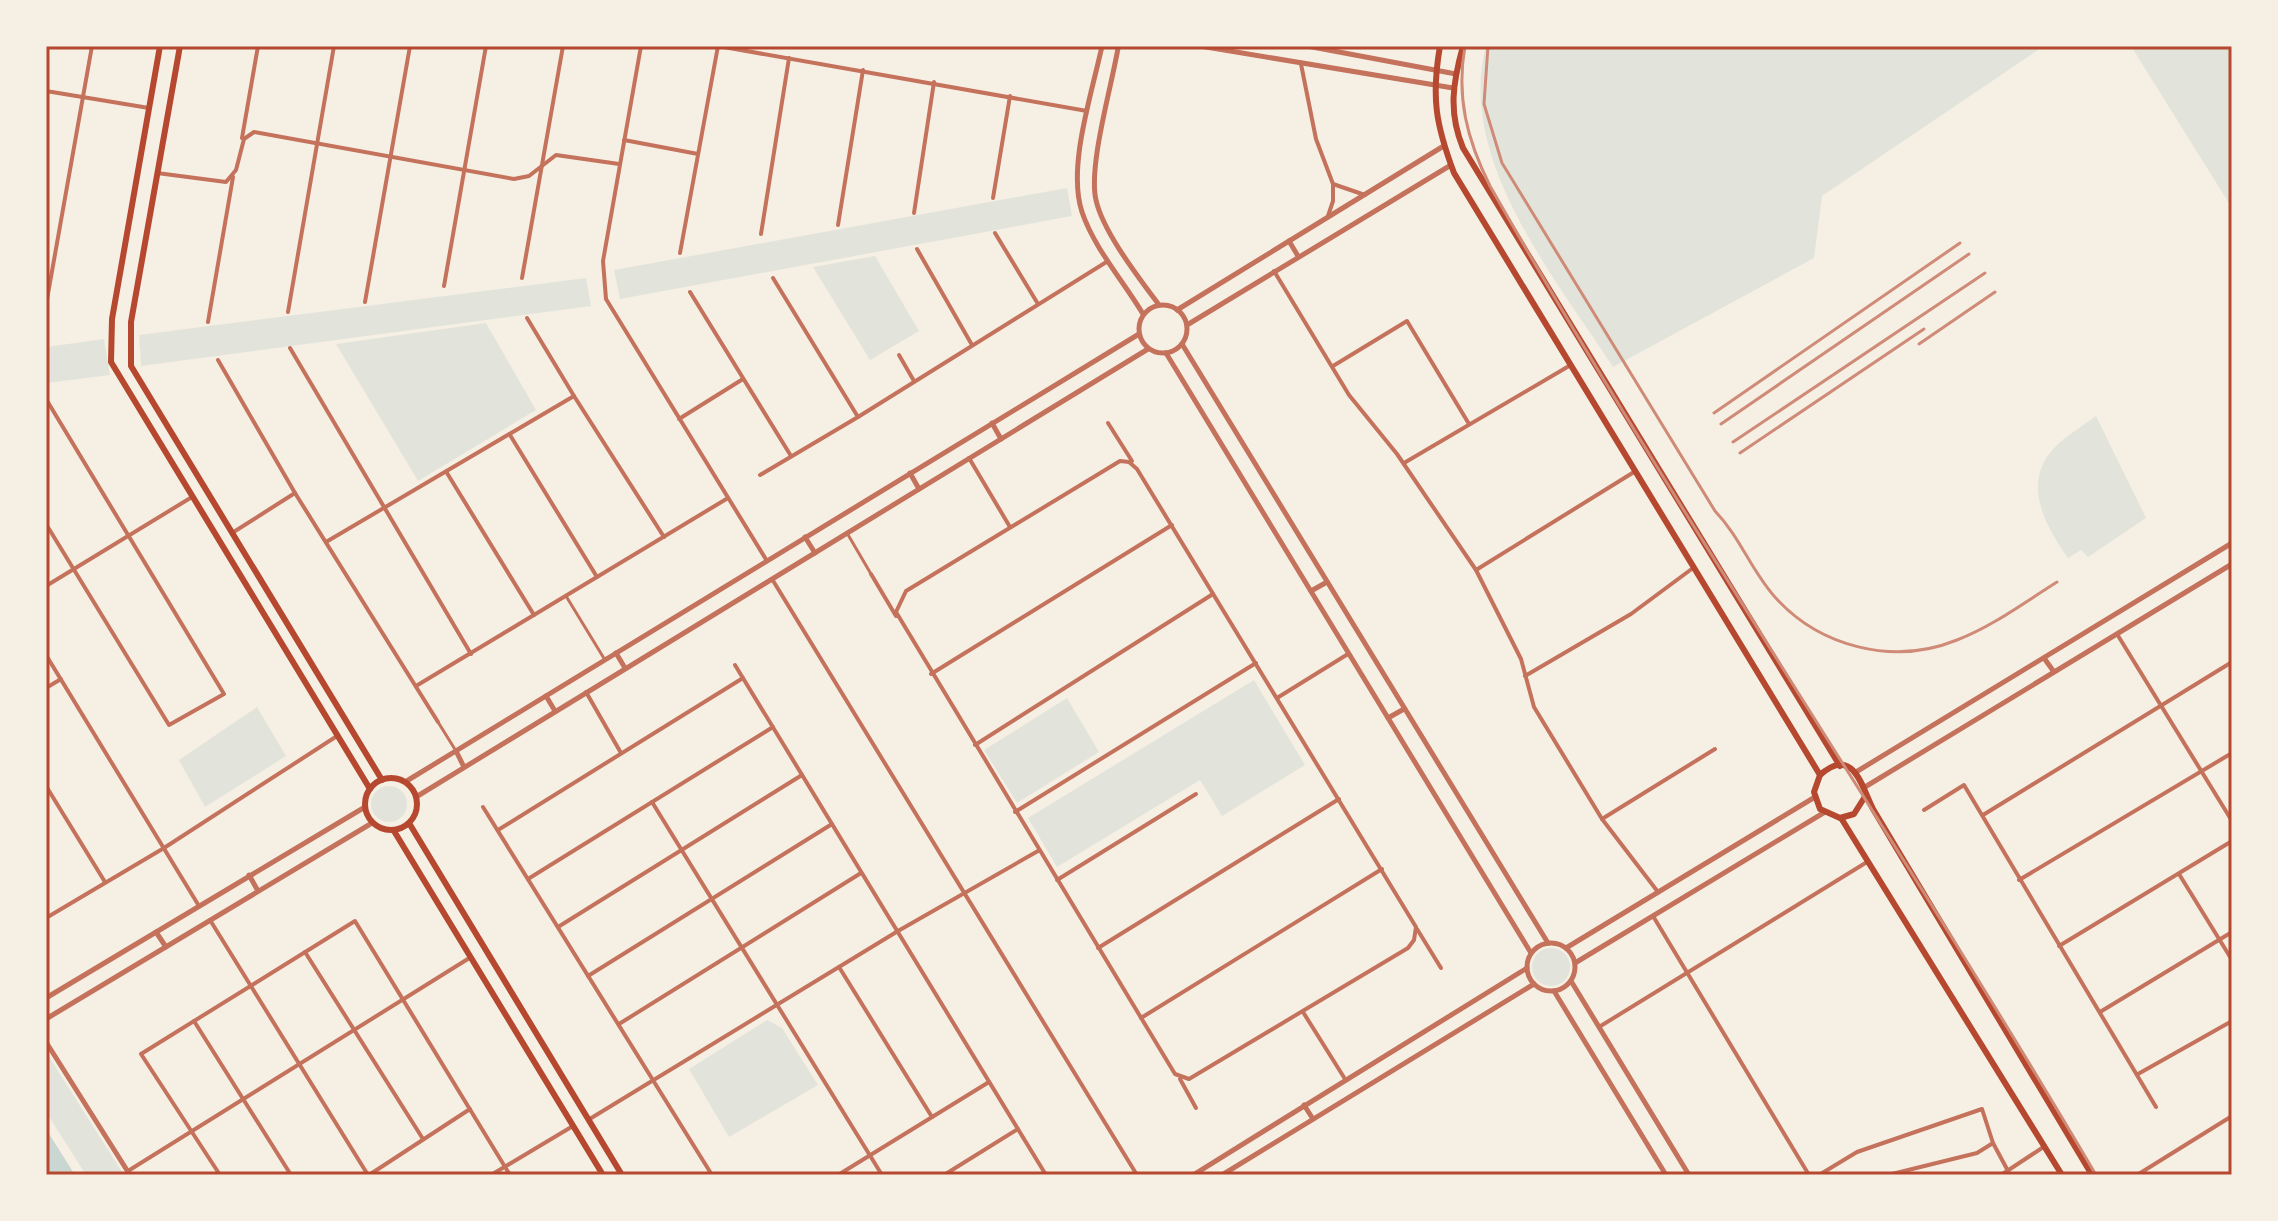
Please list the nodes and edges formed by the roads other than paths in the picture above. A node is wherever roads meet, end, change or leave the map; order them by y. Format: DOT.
graph roads {
  1 [pos="92,46"];
  2 [pos="160,46"];
  3 [pos="180,46"];
  4 [pos="258,46"];
  5 [pos="334,46"];
  6 [pos="410,46"];
  7 [pos="486,46"];
  8 [pos="563,46"];
  9 [pos="641,46"];
  10 [pos="1104,46"];
  11 [pos="1200,46"];
  12 [pos="1307,46"];
  13 [pos="1440,46"];
  14 [pos="1463,46"];
  15 [pos="1122,47"];
  16 [pos="789,58"];
  17 [pos="158,60"];
  18 [pos="177,63"];
  19 [pos="1301,64"];
  20 [pos="863,70"];
  21 [pos="1437,70"];
  22 [pos="1456,74"];
  23 [pos="934,82"];
  24 [pos="1435,86"];
  25 [pos="1453,88"];
  26 [pos="46,91"];
  27 [pos="1010,96"];
  28 [pos="83,97"];
  29 [pos="149,108"];
  30 [pos="1087,111"];
  31 [pos="624,140"];
  32 [pos="316,145"];
  33 [pos="1442,147"];
  34 [pos="240,149"];
  35 [pos="698,154"];
  36 [pos="389,158"];
  37 [pos="619,164"];
  38 [pos="1451,165"];
  39 [pos="541,166"];
  40 [pos="464,171"];
  41 [pos="157,173"];
  42 [pos="234,175"];
  43 [pos="1333,184"];
  44 [pos="1365,195"];
  45 [pos="993,198"];
  46 [pos="914,213"];
  47 [pos="130,216"];
  48 [pos="1327,218"];
  49 [pos="149,220"];
  50 [pos="838,225"];
  51 [pos="995,233"];
  52 [pos="761,234"];
  53 [pos="1289,241"];
  54 [pos="917,249"];
  55 [pos="680,253"];
  56 [pos="1298,256"];
  57 [pos="1110,260"];
  58 [pos="1274,271"];
  59 [pos="522,278"];
  60 [pos="773,278"];
  61 [pos="444,286"];
  62 [pos="690,292"];
  63 [pos="365,302"];
  64 [pos="1038,304"];
  65 [pos="46,305"];
  66 [pos="1159,305"];
  67 [pos="1177,310"];
  68 [pos="288,312"];
  69 [pos="1143,314"];
  70 [pos="527,318"];
  71 [pos="208,322"];
  72 [pos="1187,325"];
  73 [pos="1139,334"];
  74 [pos="1182,344"];
  75 [pos="972,345"];
  76 [pos="129,347"];
  77 [pos="109,348"];
  78 [pos="290,348"];
  79 [pos="1148,349"];
  80 [pos="1166,353"];
  81 [pos="899,355"];
  82 [pos="218,360"];
  83 [pos="1333,366"];
  84 [pos="1569,366"];
  85 [pos="743,379"];
  86 [pos="914,381"];
  87 [pos="574,396"];
  88 [pos="46,399"];
  89 [pos="858,417"];
  90 [pos="679,419"];
  91 [pos="992,423"];
  92 [pos="1108,423"];
  93 [pos="1469,424"];
  94 [pos="510,435"];
  95 [pos="1001,439"];
  96 [pos="791,456"];
  97 [pos="969,458"];
  98 [pos="1404,463"];
  99 [pos="1133,464"];
  100 [pos="1634,472"];
  101 [pos="447,473"];
  102 [pos="910,473"];
  103 [pos="760,475"];
  104 [pos="919,489"];
  105 [pos="295,493"];
  106 [pos="192,497"];
  107 [pos="728,498"];
  108 [pos="383,509"];
  109 [pos="46,524"];
  110 [pos="1172,525"];
  111 [pos="1010,527"];
  112 [pos="232,533"];
  113 [pos="847,533"];
  114 [pos="128,536"];
  115 [pos="664,537"];
  116 [pos="805,537"];
  117 [pos="326,542"];
  118 [pos="2232,543"];
  119 [pos="815,553"];
  120 [pos="767,561"];
  121 [pos="2232,564"];
  122 [pos="1693,568"];
  123 [pos="73,569"];
  124 [pos="1476,570"];
  125 [pos="256,571"];
  126 [pos="871,574"];
  127 [pos="597,577"];
  128 [pos="772,579"];
  129 [pos="242,580"];
  130 [pos="1327,582"];
  131 [pos="46,586"];
  132 [pos="1310,592"];
  133 [pos="1214,594"];
  134 [pos="566,596"];
  135 [pos="534,615"];
  136 [pos="897,618"];
  137 [pos="2117,634"];
  138 [pos="616,653"];
  139 [pos="471,654"];
  140 [pos="1348,654"];
  141 [pos="46,655"];
  142 [pos="2044,658"];
  143 [pos="605,660"];
  144 [pos="2232,662"];
  145 [pos="1256,663"];
  146 [pos="735,665"];
  147 [pos="625,668"];
  148 [pos="2054,672"];
  149 [pos="931,674"];
  150 [pos="1525,676"];
  151 [pos="743,678"];
  152 [pos="61,679"];
  153 [pos="416,686"];
  154 [pos="46,688"];
  155 [pos="586,692"];
  156 [pos="546,696"];
  157 [pos="1277,698"];
  158 [pos="2161,706"];
  159 [pos="1405,709"];
  160 [pos="555,711"];
  161 [pos="1388,718"];
  162 [pos="438,722"];
  163 [pos="773,727"];
  164 [pos="337,736"];
  165 [pos="975,745"];
  166 [pos="1715,749"];
  167 [pos="456,751"];
  168 [pos="621,753"];
  169 [pos="2232,753"];
  170 [pos="1840,766"];
  171 [pos="464,767"];
  172 [pos="2201,771"];
  173 [pos="1856,772"];
  174 [pos="802,775"];
  175 [pos="1820,775"];
  176 [pos="382,780"];
  177 [pos="405,782"];
  178 [pos="46,786"];
  179 [pos="370,789"];
  180 [pos="1866,791"];
  181 [pos="1196,794"];
  182 [pos="416,797"];
  183 [pos="1815,797"];
  184 [pos="1339,799"];
  185 [pos="652,802"];
  186 [pos="365,807"];
  187 [pos="483,807"];
  188 [pos="1924,810"];
  189 [pos="1015,812"];
  190 [pos="1825,812"];
  191 [pos="1983,815"];
  192 [pos="1841,818"];
  193 [pos="1602,819"];
  194 [pos="2232,821"];
  195 [pos="372,823"];
  196 [pos="409,823"];
  197 [pos="832,824"];
  198 [pos="498,830"];
  199 [pos="394,831"];
  200 [pos="2232,841"];
  201 [pos="164,848"];
  202 [pos="681,850"];
  203 [pos="1038,851"];
  204 [pos="1869,861"];
  205 [pos="1382,869"];
  206 [pos="862,873"];
  207 [pos="2179,874"];
  208 [pos="249,875"];
  209 [pos="528,879"];
  210 [pos="1057,880"];
  211 [pos="2019,880"];
  212 [pos="105,882"];
  213 [pos="258,891"];
  214 [pos="965,892"];
  215 [pos="1658,892"];
  216 [pos="711,899"];
  217 [pos="199,906"];
  218 [pos="47,915"];
  219 [pos="1653,916"];
  220 [pos="210,920"];
  221 [pos="558,927"];
  222 [pos="1416,927"];
  223 [pos="898,931"];
  224 [pos="156,932"];
  225 [pos="2232,932"];
  226 [pos="2219,940"];
  227 [pos="1548,943"];
  228 [pos="2059,946"];
  229 [pos="166,947"];
  230 [pos="1098,948"];
  231 [pos="1566,948"];
  232 [pos="740,949"];
  233 [pos="304,952"];
  234 [pos="1531,953"];
  235 [pos="471,957"];
  236 [pos="2232,960"];
  237 [pos="1575,963"];
  238 [pos="839,967"];
  239 [pos="1441,968"];
  240 [pos="1527,968"];
  241 [pos="1686,972"];
  242 [pos="588,976"];
  243 [pos="1571,981"];
  244 [pos="1534,984"];
  245 [pos="250,988"];
  246 [pos="1554,991"];
  247 [pos="46,998"];
  248 [pos="404,1000"];
  249 [pos="775,1006"];
  250 [pos="1303,1012"];
  251 [pos="2100,1012"];
  252 [pos="1141,1018"];
  253 [pos="46,1019"];
  254 [pos="194,1020"];
  255 [pos="2232,1021"];
  256 [pos="619,1024"];
  257 [pos="1599,1027"];
  258 [pos="354,1031"];
  259 [pos="46,1042"];
  260 [pos="299,1065"];
  261 [pos="2138,1074"];
  262 [pos="1179,1077"];
  263 [pos="1345,1079"];
  264 [pos="653,1080"];
  265 [pos="990,1082"];
  266 [pos="243,1099"];
  267 [pos="1304,1105"];
  268 [pos="2156,1107"];
  269 [pos="1196,1108"];
  270 [pos="470,1109"];
  271 [pos="2232,1116"];
  272 [pos="932,1117"];
  273 [pos="1313,1119"];
  274 [pos="588,1120"];
  275 [pos="573,1126"];
  276 [pos="1018,1129"];
  277 [pos="191,1131"];
  278 [pos="423,1139"];
  279 [pos="1993,1143"];
  280 [pos="2045,1146"];
  281 [pos="870,1155"];
  282 [pos="505,1167"];
  283 [pos="2008,1171"];
  284 [pos="129,1173"];
  285 [pos="220,1175"];
  286 [pos="291,1175"];
  287 [pos="368,1175"];
  288 [pos="491,1175"];
  289 [pos="510,1175"];
  290 [pos="603,1175"];
  291 [pos="622,1175"];
  292 [pos="712,1175"];
  293 [pos="838,1175"];
  294 [pos="882,1175"];
  295 [pos="944,1175"];
  296 [pos="1046,1175"];
  297 [pos="1137,1175"];
  298 [pos="1193,1175"];
  299 [pos="1222,1175"];
  300 [pos="1666,1175"];
  301 [pos="1689,1175"];
  302 [pos="1809,1175"];
  303 [pos="1819,1175"];
  304 [pos="1888,1175"];
  305 [pos="2001,1175"];
  306 [pos="2062,1175"];
  307 [pos="2092,1175"];
  308 [pos="2137,1175"];
  1 -- 28 [label="street"];
  2 -- 17 [label="main road"];
  3 -- 18 [label="main road"];
  4 -- 34 [label="street"];
  5 -- 32 [label="street"];
  6 -- 36 [label="street"];
  7 -- 40 [label="street"];
  8 -- 39 [label="street"];
  9 -- 31 [label="street"];
  10 -- 15 [label="street"];
  10 -- 30 [label="street"];
  11 -- 19 [label="street"];
  12 -- 21 [label="street"];
  13 -- 21 [label="main road"];
  14 -- 22 [label="main road"];
  15 -- 66 [label="street"];
  16 -- 20 [label="street"];
  16 -- 35 [label="street"];
  16 -- 52 [label="street"];
  17 -- 18 [label="main road"];
  17 -- 29 [label="main road"];
  18 -- 41 [label="main road"];
  19 -- 24 [label="street"];
  19 -- 43 [label="street"];
  20 -- 23 [label="street"];
  20 -- 50 [label="street"];
  21 -- 22 [label="street"];
  21 -- 24 [label="main road"];
  22 -- 25 [label="main road"];
  23 -- 27 [label="street"];
  23 -- 46 [label="street"];
  24 -- 25 [label="street"];
  24 -- 33 [label="main road"];
  25 -- 170 [label="main road"];
  26 -- 28 [label="street"];
  27 -- 30 [label="street"];
  27 -- 45 [label="street"];
  28 -- 29 [label="street"];
  28 -- 65 [label="street"];
  29 -- 47 [label="main road"];
  30 -- 57 [label="street"];
  31 -- 35 [label="street"];
  31 -- 37 [label="street"];
  32 -- 34 [label="street"];
  32 -- 36 [label="street"];
  32 -- 68 [label="street"];
  33 -- 38 [label="main road"];
  33 -- 44 [label="street"];
  34 -- 42 [label="street"];
  35 -- 55 [label="street"];
  36 -- 40 [label="street"];
  36 -- 63 [label="street"];
  37 -- 39 [label="street"];
  37 -- 90 [label="street"];
  38 -- 56 [label="street"];
  38 -- 84 [label="main road"];
  39 -- 40 [label="street"];
  39 -- 59 [label="street"];
  40 -- 61 [label="street"];
  41 -- 42 [label="street"];
  41 -- 49 [label="main road"];
  42 -- 71 [label="street"];
  43 -- 44 [label="street"];
  43 -- 48 [label="street"];
  44 -- 48 [label="street"];
  47 -- 49 [label="main road"];
  47 -- 77 [label="main road"];
  48 -- 53 [label="street"];
  49 -- 76 [label="main road"];
  51 -- 64 [label="street"];
  53 -- 56 [label="street"];
  53 -- 67 [label="street"];
  54 -- 75 [label="street"];
  56 -- 58 [label="street"];
  57 -- 64 [label="street"];
  57 -- 69 [label="street"];
  58 -- 72 [label="street"];
  58 -- 83 [label="street"];
  60 -- 89 [label="street"];
  62 -- 85 [label="street"];
  64 -- 75 [label="street"];
  66 -- 67 [label="street"];
  66 -- 69 [label="street"];
  67 -- 72 [label="street"];
  69 -- 73 [label="street"];
  70 -- 87 [label="street"];
  72 -- 74 [label="street"];
  73 -- 79 [label="street"];
  73 -- 91 [label="street"];
  74 -- 80 [label="street"];
  74 -- 130 [label="street"];
  75 -- 86 [label="street"];
  76 -- 77 [label="main road"];
  76 -- 112 [label="main road"];
  77 -- 106 [label="main road"];
  78 -- 108 [label="street"];
  79 -- 80 [label="street"];
  79 -- 95 [label="street"];
  80 -- 132 [label="street"];
  81 -- 86 [label="street"];
  82 -- 105 [label="street"];
  83 -- 93 [label="street"];
  83 -- 98 [label="street"];
  84 -- 93 [label="street"];
  84 -- 100 [label="main road"];
  85 -- 90 [label="street"];
  85 -- 96 [label="street"];
  86 -- 89 [label="street"];
  87 -- 94 [label="street"];
  87 -- 115 [label="street"];
  88 -- 114 [label="street"];
  89 -- 96 [label="street"];
  90 -- 107 [label="street"];
  91 -- 95 [label="street"];
  91 -- 102 [label="street"];
  92 -- 99 [label="street"];
  93 -- 98 [label="street"];
  94 -- 101 [label="street"];
  94 -- 127 [label="street"];
  95 -- 97 [label="street"];
  96 -- 103 [label="street"];
  97 -- 104 [label="street"];
  97 -- 111 [label="street"];
  98 -- 124 [label="street"];
  99 -- 110 [label="street"];
  99 -- 111 [label="street"];
  100 -- 122 [label="main road"];
  100 -- 124 [label="street"];
  101 -- 108 [label="street"];
  101 -- 135 [label="street"];
  102 -- 104 [label="street"];
  102 -- 116 [label="street"];
  104 -- 113 [label="street"];
  105 -- 112 [label="street"];
  105 -- 117 [label="street"];
  106 -- 114 [label="street"];
  106 -- 129 [label="main road"];
  107 -- 115 [label="street"];
  107 -- 120 [label="street"];
  108 -- 117 [label="street"];
  108 -- 139 [label="street"];
  109 -- 123 [label="street"];
  110 -- 133 [label="street"];
  110 -- 149 [label="street"];
  111 -- 136 [label="street"];
  112 -- 125 [label="main road"];
  113 -- 119 [label="street"];
  113 -- 126 [label="street"];
  114 -- 123 [label="street"];
  114 -- 123 [label="street"];
  115 -- 127 [label="street"];
  116 -- 119 [label="street"];
  116 -- 120 [label="street"];
  117 -- 153 [label="street"];
  118 -- 142 [label="street"];
  119 -- 128 [label="street"];
  120 -- 138 [label="street"];
  121 -- 137 [label="street"];
  122 -- 150 [label="street"];
  122 -- 175 [label="main road"];
  123 -- 131 [label="street"];
  124 -- 150 [label="street"];
  125 -- 129 [label="main road"];
  125 -- 176 [label="main road"];
  126 -- 136 [label="street"];
  127 -- 134 [label="street"];
  128 -- 147 [label="street"];
  128 -- 214 [label="street"];
  129 -- 164 [label="main road"];
  130 -- 132 [label="street"];
  130 -- 159 [label="street"];
  132 -- 140 [label="street"];
  133 -- 145 [label="street"];
  133 -- 165 [label="street"];
  134 -- 135 [label="street"];
  134 -- 143 [label="street"];
  135 -- 139 [label="street"];
  136 -- 149 [label="street"];
  137 -- 148 [label="street"];
  137 -- 158 [label="street"];
  138 -- 143 [label="street"];
  138 -- 147 [label="street"];
  139 -- 153 [label="street"];
  140 -- 157 [label="street"];
  140 -- 161 [label="street"];
  141 -- 152 [label="street"];
  142 -- 148 [label="street"];
  142 -- 173 [label="street"];
  143 -- 156 [label="street"];
  144 -- 158 [label="street"];
  145 -- 157 [label="street"];
  145 -- 189 [label="street"];
  146 -- 151 [label="street"];
  147 -- 155 [label="street"];
  148 -- 180 [label="street"];
  149 -- 165 [label="street"];
  150 -- 193 [label="street"];
  151 -- 163 [label="street"];
  151 -- 168 [label="street"];
  152 -- 154 [label="street"];
  152 -- 201 [label="street"];
  153 -- 162 [label="street"];
  155 -- 160 [label="street"];
  155 -- 168 [label="street"];
  156 -- 160 [label="street"];
  156 -- 167 [label="street"];
  157 -- 184 [label="street"];
  158 -- 172 [label="street"];
  158 -- 191 [label="street"];
  159 -- 161 [label="street"];
  159 -- 227 [label="street"];
  160 -- 171 [label="street"];
  161 -- 234 [label="street"];
  162 -- 167 [label="street"];
  163 -- 174 [label="street"];
  163 -- 185 [label="street"];
  164 -- 179 [label="main road"];
  164 -- 201 [label="street"];
  165 -- 189 [label="street"];
  166 -- 193 [label="street"];
  167 -- 171 [label="street"];
  167 -- 177 [label="street"];
  168 -- 198 [label="street"];
  169 -- 172 [label="street"];
  170 -- 173 [label="main road"];
  170 -- 175 [label="main road"];
  171 -- 182 [label="street"];
  172 -- 194 [label="street"];
  172 -- 211 [label="street"];
  173 -- 180 [label="main road"];
  174 -- 197 [label="street"];
  174 -- 202 [label="street"];
  175 -- 183 [label="main road"];
  176 -- 177 [label="main road"];
  176 -- 179 [label="main road"];
  177 -- 182 [label="main road"];
  178 -- 212 [label="street"];
  179 -- 186 [label="main road"];
  180 -- 192 [label="main road"];
  180 -- 307 [label="main road"];
  181 -- 210 [label="street"];
  182 -- 196 [label="main road"];
  183 -- 190 [label="main road"];
  183 -- 215 [label="street"];
  184 -- 205 [label="street"];
  184 -- 230 [label="street"];
  185 -- 202 [label="street"];
  185 -- 209 [label="street"];
  186 -- 195 [label="main road"];
  186 -- 208 [label="street"];
  187 -- 198 [label="street"];
  188 -- 191 [label="street"];
  189 -- 203 [label="street"];
  190 -- 192 [label="main road"];
  190 -- 219 [label="street"];
  191 -- 211 [label="street"];
  192 -- 204 [label="main road"];
  193 -- 215 [label="street"];
  195 -- 199 [label="main road"];
  195 -- 213 [label="street"];
  196 -- 199 [label="main road"];
  196 -- 274 [label="main road"];
  197 -- 206 [label="street"];
  197 -- 216 [label="street"];
  198 -- 209 [label="street"];
  199 -- 235 [label="main road"];
  200 -- 207 [label="street"];
  201 -- 212 [label="street"];
  201 -- 217 [label="street"];
  202 -- 216 [label="street"];
  202 -- 221 [label="street"];
  203 -- 210 [label="street"];
  203 -- 214 [label="street"];
  204 -- 241 [label="street"];
  204 -- 280 [label="main road"];
  205 -- 222 [label="street"];
  205 -- 252 [label="street"];
  206 -- 223 [label="street"];
  206 -- 232 [label="street"];
  207 -- 226 [label="street"];
  207 -- 228 [label="street"];
  208 -- 213 [label="street"];
  208 -- 217 [label="street"];
  209 -- 221 [label="street"];
  210 -- 230 [label="street"];
  211 -- 228 [label="street"];
  212 -- 218 [label="street"];
  213 -- 220 [label="street"];
  214 -- 223 [label="street"];
  214 -- 297 [label="street"];
  215 -- 231 [label="street"];
  216 -- 232 [label="street"];
  216 -- 242 [label="street"];
  217 -- 224 [label="street"];
  219 -- 237 [label="street"];
  219 -- 241 [label="street"];
  220 -- 229 [label="street"];
  220 -- 245 [label="street"];
  221 -- 242 [label="street"];
  222 -- 239 [label="street"];
  222 -- 250 [label="street"];
  223 -- 238 [label="street"];
  223 -- 265 [label="street"];
  224 -- 229 [label="street"];
  224 -- 247 [label="street"];
  225 -- 226 [label="street"];
  226 -- 236 [label="street"];
  226 -- 251 [label="street"];
  227 -- 231 [label="street"];
  227 -- 234 [label="street"];
  228 -- 251 [label="street"];
  229 -- 253 [label="street"];
  230 -- 252 [label="street"];
  231 -- 237 [label="street"];
  232 -- 249 [label="street"];
  232 -- 256 [label="street"];
  233 -- 245 [label="street"];
  233 -- 248 [label="street"];
  233 -- 258 [label="street"];
  234 -- 240 [label="street"];
  235 -- 248 [label="street"];
  235 -- 275 [label="main road"];
  237 -- 243 [label="street"];
  238 -- 249 [label="street"];
  238 -- 272 [label="street"];
  240 -- 244 [label="street"];
  240 -- 263 [label="street"];
  241 -- 257 [label="street"];
  241 -- 302 [label="street"];
  242 -- 256 [label="street"];
  243 -- 246 [label="street"];
  243 -- 257 [label="street"];
  244 -- 246 [label="street"];
  244 -- 273 [label="street"];
  245 -- 254 [label="street"];
  245 -- 260 [label="street"];
  246 -- 300 [label="street"];
  248 -- 258 [label="street"];
  248 -- 270 [label="street"];
  249 -- 264 [label="street"];
  249 -- 281 [label="street"];
  250 -- 262 [label="street"];
  250 -- 263 [label="street"];
  251 -- 261 [label="street"];
  252 -- 262 [label="street"];
  254 -- 266 [label="street"];
  254 -- 277 [label="street"];
  255 -- 261 [label="street"];
  256 -- 264 [label="street"];
  257 -- 301 [label="street"];
  258 -- 260 [label="street"];
  258 -- 278 [label="street"];
  259 -- 284 [label="street"];
  260 -- 266 [label="street"];
  260 -- 287 [label="street"];
  261 -- 268 [label="street"];
  262 -- 269 [label="street"];
  263 -- 267 [label="street"];
  264 -- 274 [label="street"];
  264 -- 292 [label="street"];
  265 -- 272 [label="street"];
  265 -- 276 [label="street"];
  266 -- 277 [label="street"];
  266 -- 286 [label="street"];
  267 -- 273 [label="street"];
  267 -- 298 [label="street"];
  270 -- 278 [label="street"];
  270 -- 282 [label="street"];
  271 -- 308 [label="street"];
  272 -- 281 [label="street"];
  273 -- 299 [label="street"];
  274 -- 291 [label="main road"];
  275 -- 282 [label="street"];
  275 -- 290 [label="main road"];
  276 -- 295 [label="street"];
  276 -- 296 [label="street"];
  277 -- 284 [label="street"];
  277 -- 285 [label="street"];
  278 -- 287 [label="street"];
  279 -- 283 [label="street"];
  279 -- 303 [label="street"];
  279 -- 304 [label="street"];
  280 -- 283 [label="street"];
  280 -- 306 [label="main road"];
  281 -- 293 [label="street"];
  281 -- 294 [label="street"];
  282 -- 288 [label="street"];
  282 -- 289 [label="street"];
  283 -- 305 [label="street"];
}
